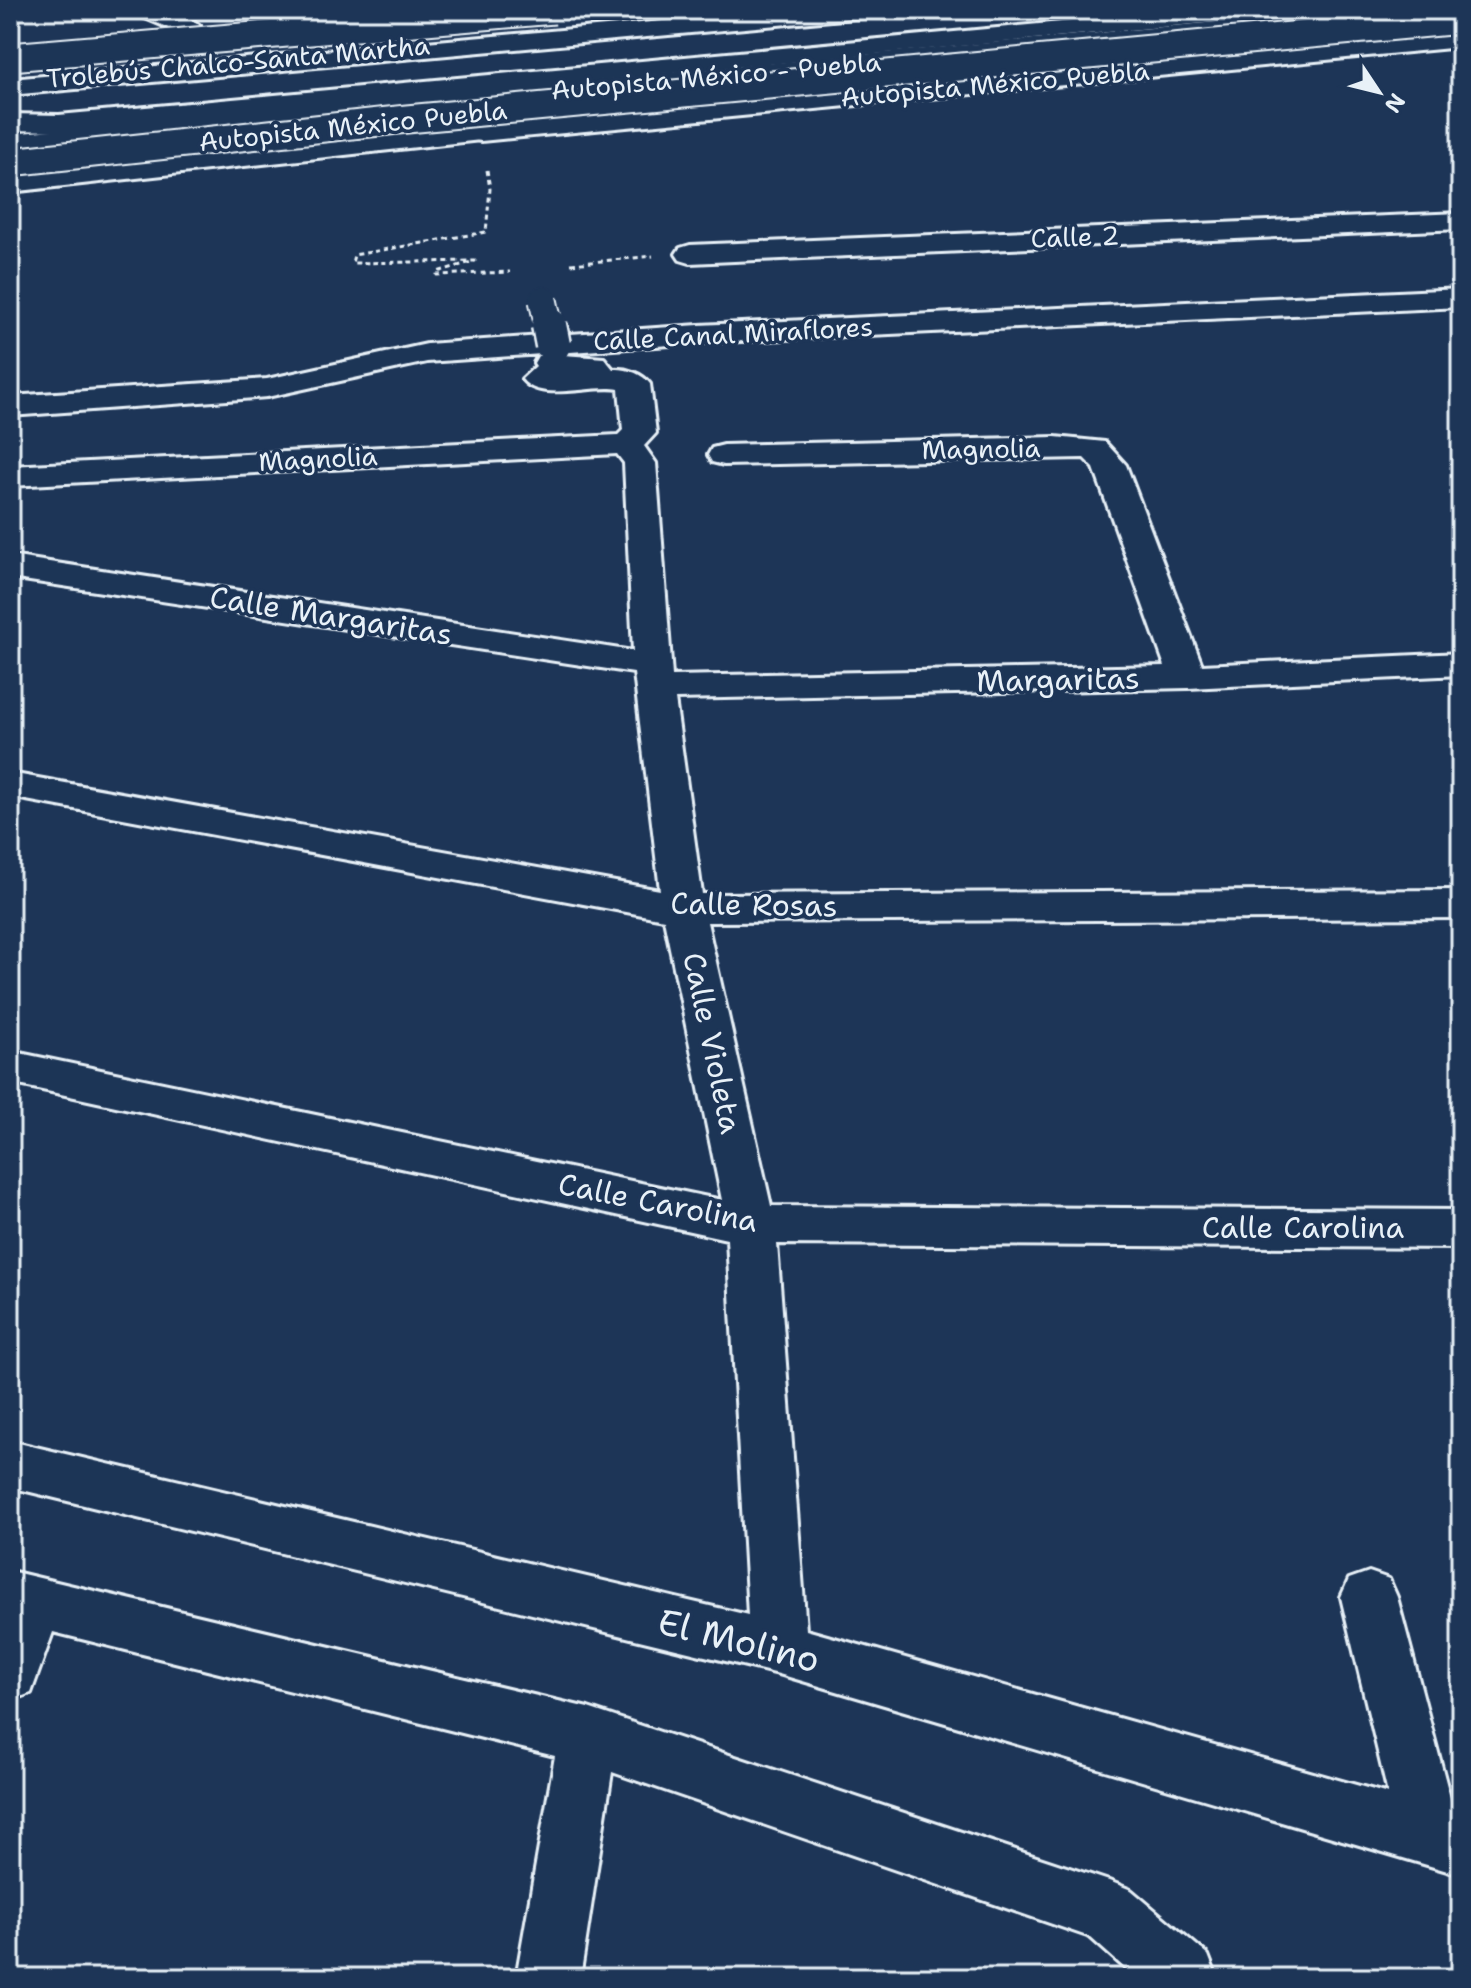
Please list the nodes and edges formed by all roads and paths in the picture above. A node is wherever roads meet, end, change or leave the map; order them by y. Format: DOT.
graph roads {
  1 [pos="146,10"];
  2 [pos="425,10"];
  3 [pos="554,10"];
  4 [pos="865,10"];
  5 [pos="1141,10"];
  6 [pos="1267,10"];
  7 [pos="1422,10"];
  8 [pos="1461,20"];
  9 [pos="191,29"];
  10 [pos="1461,40"];
  11 [pos="10,44"];
  12 [pos="10,57"];
  13 [pos="10,87"];
  14 [pos="10,109"];
  15 [pos="10,122"];
  16 [pos="481,133"];
  17 [pos="10,142"];
  18 [pos="10,162"];
  19 [pos="10,184"];
  20 [pos="1461,221"];
  21 [pos="690,254"];
  22 [pos="567,265"];
  23 [pos="515,272"];
  24 [pos="1461,298"];
  25 [pos="543,300"];
  26 [pos="10,406"];
  27 [pos="626,444"];
  28 [pos="724,455"];
  29 [pos="10,476"];
  30 [pos="10,567"];
  31 [pos="1461,664"];
  32 [pos="654,677"];
  33 [pos="1188,677"];
  34 [pos="10,785"];
  35 [pos="1461,904"];
  36 [pos="683,908"];
  37 [pos="10,1067"];
  38 [pos="751,1225"];
  39 [pos="1461,1229"];
  40 [pos="10,1464"];
  41 [pos="1369,1597"];
  42 [pos="23,1599"];
  43 [pos="779,1648"];
  44 [pos="10,1674"];
  45 [pos="588,1736"];
  46 [pos="1445,1840"];
  47 [pos="548,1978"];
  48 [pos="1185,1978"];
  1 -- 9 [label="main road"];
  2 -- 9 [label="main road"];
  3 -- 12 [label="main road, bridge"];
  4 -- 13 [label="main road, Autopista México - Puebla"];
  5 -- 14 [label="main road, Trolebús Chalco-Santa Martha"];
  6 -- 15 [label="main road"];
  7 -- 17 [label="main road, Autopista México - Puebla"];
  8 -- 18 [label="main road, Autopista México Puebla, bridge"];
  9 -- 11 [label="main road"];
  10 -- 16 [label="main road, Autopista México Puebla"];
  16 -- 19 [label="main road, Autopista México Puebla"];
  16 -- 23 [label="path"];
  20 -- 21 [label="main road, Calle 2"];
  21 -- 22 [label="path"];
  24 -- 26 [label="main road, Calle Canal Miraflores"];
  25 -- 27 [label="main road, bridge"];
  27 -- 29 [label="main road, Magnolia"];
  27 -- 32 [label="main road, Calle Violeta"];
  28 -- 33 [label="main road, Magnolia"];
  30 -- 32 [label="main road, Calle Margaritas"];
  31 -- 33 [label="main road, Margaritas"];
  32 -- 33 [label="main road, Margaritas"];
  32 -- 36 [label="main road, Calle Violeta"];
  34 -- 36 [label="main road, Calle Rosas"];
  35 -- 36 [label="main road, Calle Rosas"];
  36 -- 38 [label="main road, Calle Violeta"];
  37 -- 38 [label="main road, Calle Carolina"];
  38 -- 39 [label="main road, Calle Carolina"];
  38 -- 43 [label="main road, Calle Violeta"];
  40 -- 43 [label="main road, El Molino"];
  41 -- 46 [label="main road"];
  42 -- 44 [label="main road"];
  42 -- 45 [label="main road"];
  43 -- 46 [label="main road, El Molino"];
  45 -- 47 [label="main road"];
  45 -- 48 [label="main road"];
}
